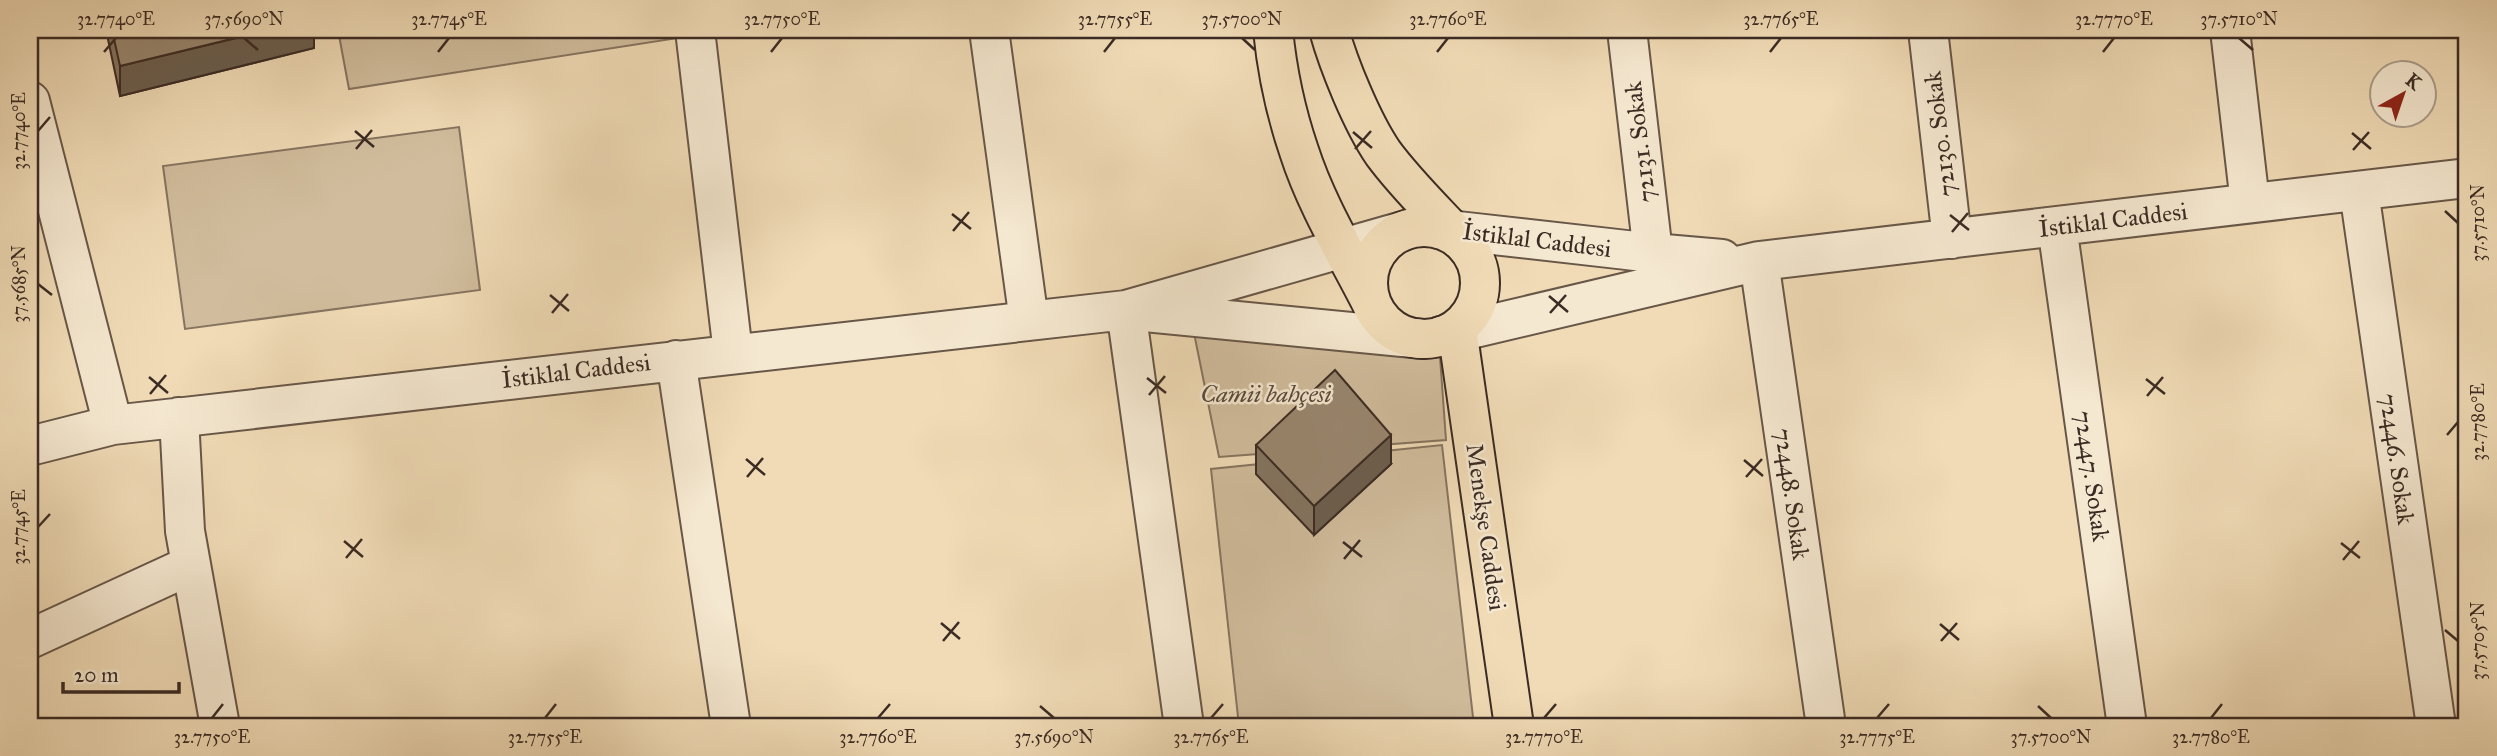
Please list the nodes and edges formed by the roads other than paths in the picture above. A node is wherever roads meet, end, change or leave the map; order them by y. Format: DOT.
graph roads {
  1 [pos="695,30"];
  2 [pos="989,30"];
  3 [pos="1273,30"];
  4 [pos="1329,30"];
  5 [pos="1627,30"];
  6 [pos="1927,30"];
  7 [pos="2231,30"];
  8 [pos="32,118"];
  9 [pos="2467,178"];
  10 [pos="2359,191"];
  11 [pos="2250,204"];
  12 [pos="2057,226"];
  13 [pos="1403,230"];
  14 [pos="1454,236"];
  15 [pos="1952,239"];
  16 [pos="1342,248"];
  17 [pos="1653,253"];
  18 [pos="1759,261"];
  19 [pos="1126,310"];
  20 [pos="1376,311"];
  21 [pos="1029,321"];
  22 [pos="1445,334"];
  23 [pos="733,354"];
  24 [pos="676,360"];
  25 [pos="179,417"];
  26 [pos="113,425"];
  27 [pos="30,446"];
  28 [pos="191,565"];
  29 [pos="30,639"];
  30 [pos="220,726"];
  31 [pos="731,726"];
  32 [pos="1184,726"];
  33 [pos="1514,726"];
  34 [pos="1826,726"];
  35 [pos="2127,726"];
  36 [pos="2436,726"];
  1 -- 23 [label="street"];
  2 -- 21 [label="street"];
  3 -- 16 [label="main road"];
  4 -- 14 [label="main road"];
  5 -- 17 [label="street, 72131. Sokak"];
  6 -- 15 [label="street, 72130. Sokak"];
  7 -- 11 [label="street"];
  8 -- 26 [label="street"];
  9 -- 10 [label="street, İstiklal Caddesi"];
  10 -- 11 [label="street, İstiklal Caddesi"];
  10 -- 36 [label="street, 72446. Sokak"];
  11 -- 12 [label="street, İstiklal Caddesi"];
  12 -- 15 [label="street, İstiklal Caddesi"];
  12 -- 35 [label="street, 72447. Sokak"];
  13 -- 14 [label="main road, İstiklal Caddesi"];
  13 -- 16 [label="street, İstiklal Caddesi"];
  13 -- 20 [label="main road"];
  14 -- 17 [label="street, İstiklal Caddesi"];
  14 -- 22 [label="main road, İstiklal Caddesi"];
  15 -- 18 [label="street, İstiklal Caddesi"];
  16 -- 19 [label="street, İstiklal Caddesi"];
  16 -- 20 [label="main road"];
  17 -- 18 [label="street, İstiklal Caddesi"];
  18 -- 22 [label="street, İstiklal Caddesi"];
  18 -- 34 [label="street, 72448. Sokak"];
  19 -- 21 [label="street, İstiklal Caddesi"];
  19 -- 22 [label="street, İstiklal Caddesi"];
  19 -- 32 [label="street"];
  20 -- 22 [label="main road"];
  21 -- 23 [label="street, İstiklal Caddesi"];
  22 -- 33 [label="main road, Menekşe Caddesi"];
  23 -- 24 [label="street, İstiklal Caddesi"];
  24 -- 25 [label="street, İstiklal Caddesi"];
  24 -- 31 [label="street"];
  25 -- 26 [label="street, İstiklal Caddesi"];
  25 -- 28 [label="street"];
  26 -- 27 [label="street, İstiklal Caddesi"];
  28 -- 29 [label="street"];
  28 -- 30 [label="street"];
}
